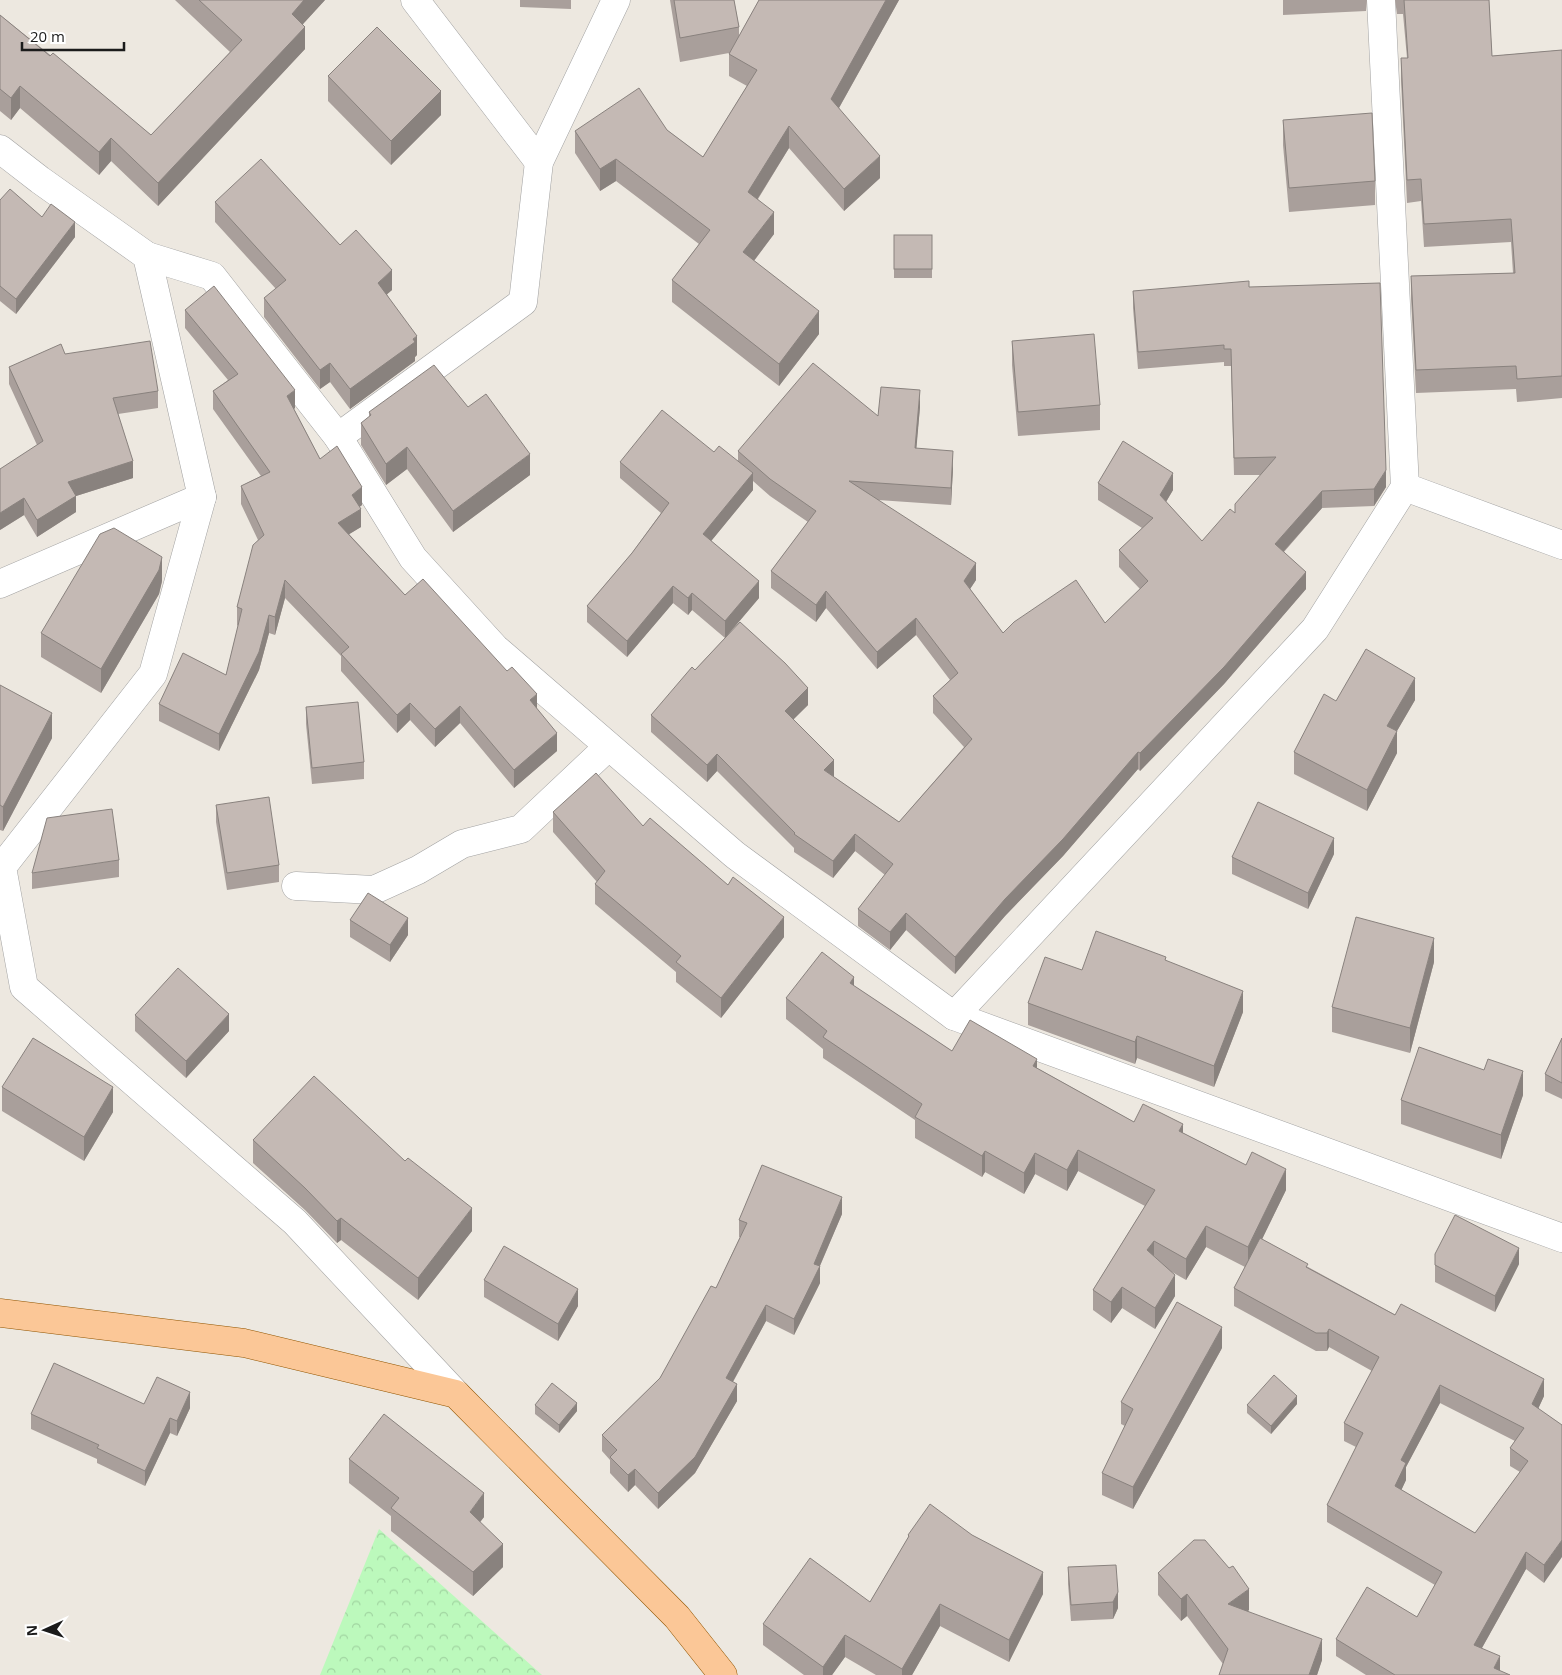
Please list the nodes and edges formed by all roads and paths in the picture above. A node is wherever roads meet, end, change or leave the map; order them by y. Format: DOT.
graph roads {
  1 [pos="415,0"];
  2 [pos="616,0"];
  3 [pos="1381,0"];
  4 [pos="0,149"];
  5 [pos="539,162"];
  6 [pos="147,256"];
  7 [pos="338,437"];
  8 [pos="1405,487"];
  9 [pos="202,497"];
  10 [pos="1562,545"];
  11 [pos="0,584"];
  12 [pos="608,747"];
  13 [pos="296,886"];
  14 [pos="954,1016"];
  15 [pos="1562,1238"];
  16 [pos="0,1313"];
  17 [pos="456,1394"];
  18 [pos="723,1675"];
  1 -- 5 [label="street"];
  2 -- 5 [label="street"];
  3 -- 8 [label="street"];
  4 -- 6 [label="street"];
  5 -- 7 [label="street"];
  6 -- 7 [label="street"];
  6 -- 9 [label="street"];
  7 -- 12 [label="street"];
  8 -- 10 [label="street"];
  8 -- 14 [label="street"];
  9 -- 11 [label="street"];
  9 -- 17 [label="street"];
  12 -- 13 [label="street"];
  12 -- 14 [label="street"];
  14 -- 15 [label="street"];
  16 -- 17 [label="main road"];
  17 -- 18 [label="main road"];
}
